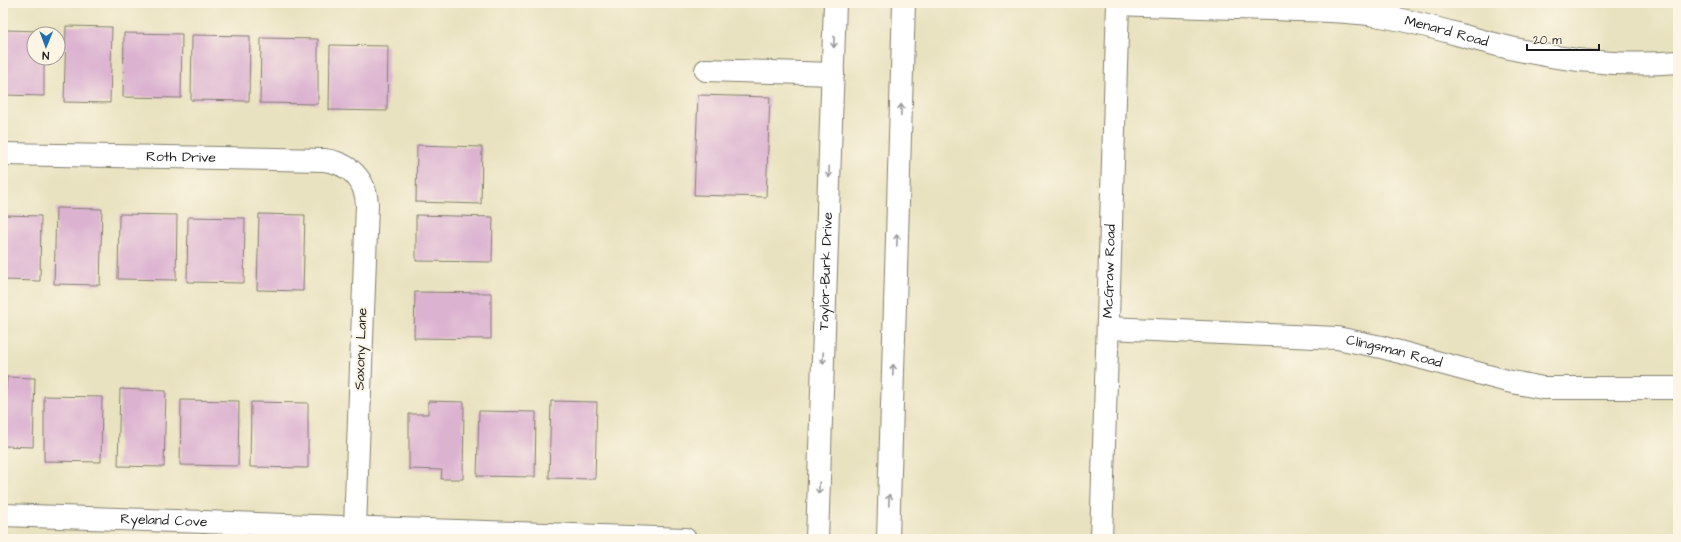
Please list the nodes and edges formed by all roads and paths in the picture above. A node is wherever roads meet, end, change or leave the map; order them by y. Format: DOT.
graph roads {
  1 [pos="835,3"];
  2 [pos="904,3"];
  3 [pos="1118,4"];
  4 [pos="1678,62"];
  5 [pos="706,70"];
  6 [pos="832,74"];
  7 [pos="3,154"];
  8 [pos="355,174"];
  9 [pos="1108,328"];
  10 [pos="1678,388"];
  11 [pos="3,515"];
  12 [pos="355,526"];
  13 [pos="617,538"];
  14 [pos="685,539"];
  15 [pos="817,539"];
  16 [pos="888,539"];
  17 [pos="1102,539"];
  1 -- 6 [label="street, Taylor-Burk Drive, one-way"];
  16 -- 2 [label="street, one-way"];
  3 -- 4 [label="street, Menard Road"];
  3 -- 9 [label="street, McGraw Road"];
  5 -- 6 [label="street"];
  6 -- 15 [label="street, Taylor-Burk Drive, one-way"];
  7 -- 8 [label="street, Roth Drive"];
  8 -- 12 [label="street, Saxony Lane"];
  9 -- 10 [label="street, Clingsman Road"];
  9 -- 17 [label="street, McGraw Road"];
  11 -- 12 [label="street, Ryeland Cove"];
  12 -- 13 [label="street, Ryeland Cove"];
  13 -- 14 [label="street, Ryeland Cove"];
}
